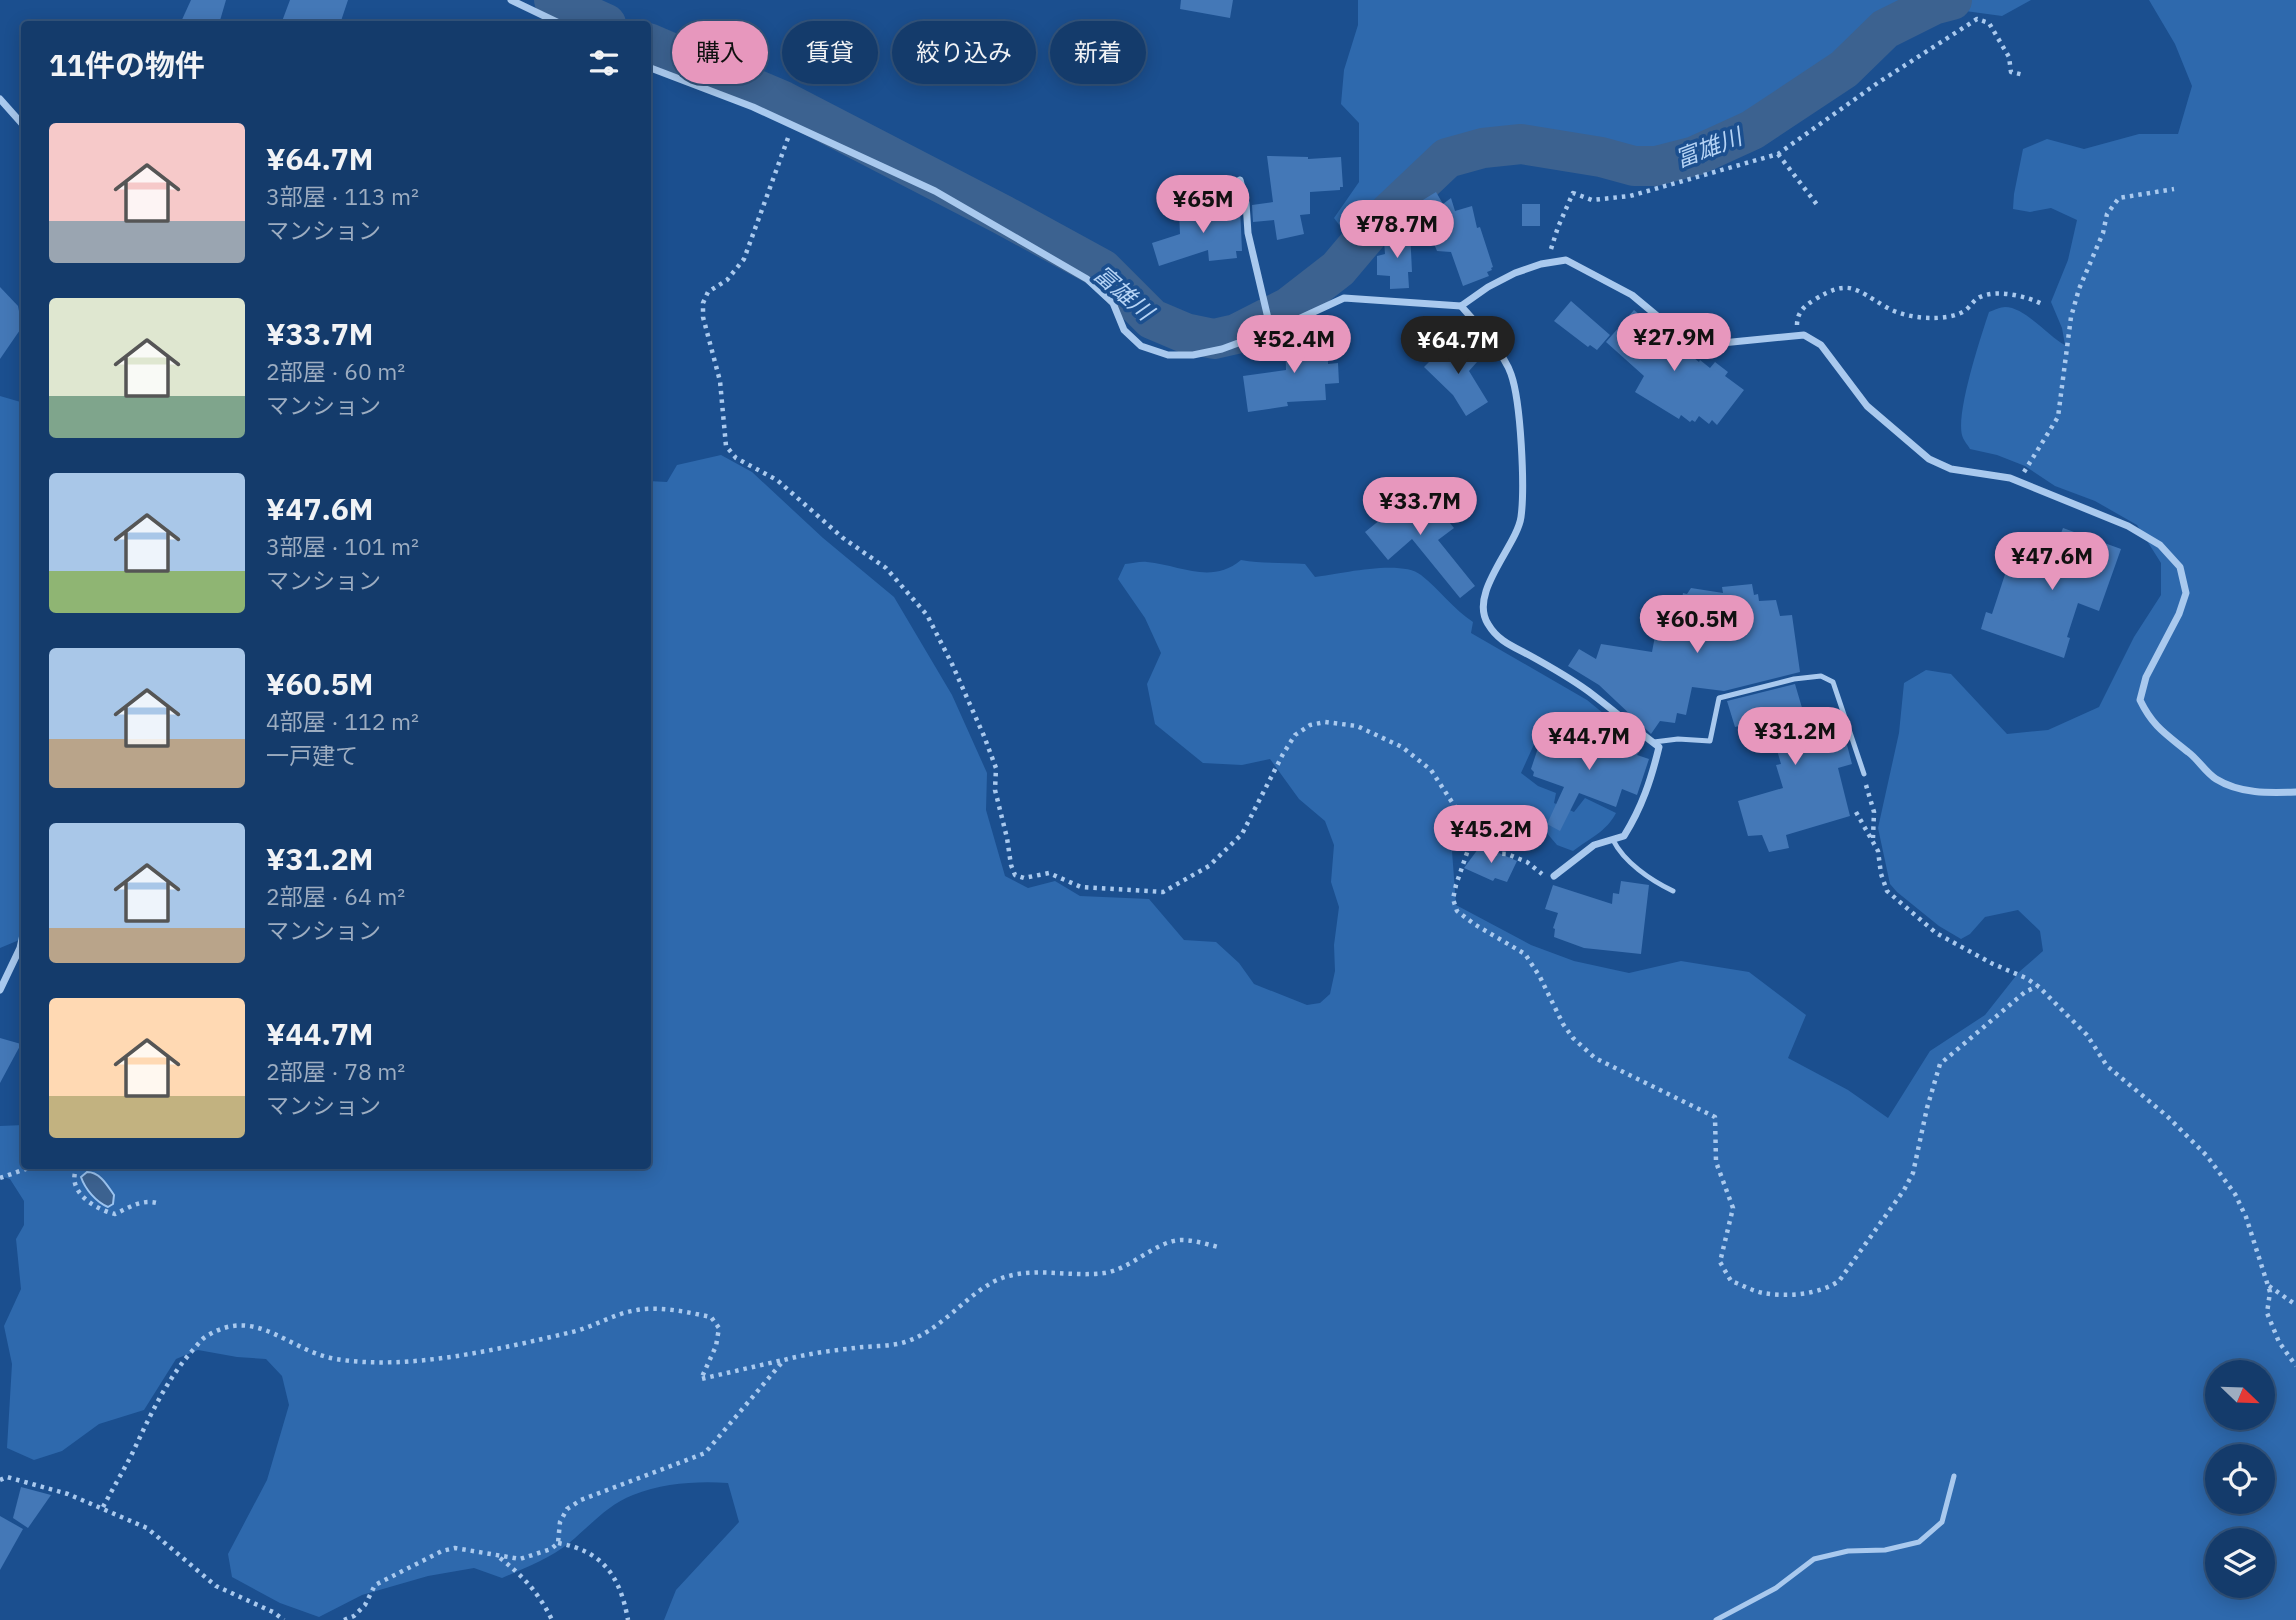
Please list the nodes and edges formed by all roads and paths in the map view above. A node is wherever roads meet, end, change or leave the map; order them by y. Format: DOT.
graph roads {
  1 [pos="511,0"];
  2 [pos="555,21"];
  3 [pos="651,68"];
  4 [pos="2024,75"];
  5 [pos="0,99"];
  6 [pos="21,123"];
  7 [pos="793,125"];
  8 [pos="1778,154"];
  9 [pos="1240,180"];
  10 [pos="2174,190"];
  11 [pos="1818,206"];
  12 [pos="1547,263"];
  13 [pos="2042,304"];
  14 [pos="1461,306"];
  15 [pos="1271,331"];
  16 [pos="1797,336"];
  17 [pos="2019,482"];
  18 [pos="1652,742"];
  19 [pos="1864,774"];
  20 [pos="2296,792"];
  21 [pos="1856,812"];
  22 [pos="1613,840"];
  23 [pos="1873,842"];
  24 [pos="1470,844"];
  25 [pos="1554,877"];
  26 [pos="1673,891"];
  27 [pos="21,944"];
  28 [pos="2038,986"];
  29 [pos="0,990"];
  30 [pos="26,1169"];
  31 [pos="76,1169"];
  32 [pos="0,1178"];
  33 [pos="160,1204"];
  34 [pos="1218,1247"];
  35 [pos="2268,1286"];
  36 [pos="2296,1306"];
  37 [pos="784,1360"];
  38 [pos="2296,1366"];
  39 [pos="1954,1476"];
  40 [pos="0,1480"];
  41 [pos="103,1507"];
  42 [pos="558,1543"];
  43 [pos="496,1556"];
  44 [pos="284,1620"];
  45 [pos="344,1620"];
  46 [pos="552,1620"];
  47 [pos="628,1620"];
  48 [pos="1716,1620"];
  1 -- 2 [label="street"];
  3 -- 7 [label="street"];
  4 -- 8 [label="path"];
  5 -- 6 [label="street"];
  7 -- 15 [label="street"];
  7 -- 24 [label="path"];
  8 -- 11 [label="path"];
  8 -- 12 [label="path"];
  9 -- 15 [label="street"];
  10 -- 17 [label="path"];
  12 -- 14 [label="street"];
  12 -- 16 [label="street"];
  13 -- 16 [label="path"];
  14 -- 15 [label="street"];
  14 -- 18 [label="street"];
  16 -- 17 [label="street"];
  17 -- 20 [label="street"];
  18 -- 19 [label="lane"];
  18 -- 22 [label="street"];
  19 -- 23 [label="path"];
  21 -- 23 [label="path"];
  22 -- 25 [label="street"];
  22 -- 26 [label="lane"];
  23 -- 28 [label="path"];
  24 -- 25 [label="path"];
  24 -- 28 [label="path"];
  27 -- 29 [label="street"];
  28 -- 35 [label="path"];
  30 -- 32 [label="path"];
  31 -- 33 [label="path"];
  34 -- 37 [label="path"];
  35 -- 36 [label="path"];
  35 -- 38 [label="path"];
  37 -- 41 [label="path"];
  37 -- 42 [label="path"];
  39 -- 48 [label="lane"];
  40 -- 41 [label="path"];
  41 -- 44 [label="path"];
  42 -- 43 [label="path"];
  42 -- 47 [label="path"];
  43 -- 45 [label="path"];
  43 -- 46 [label="path"];
}
